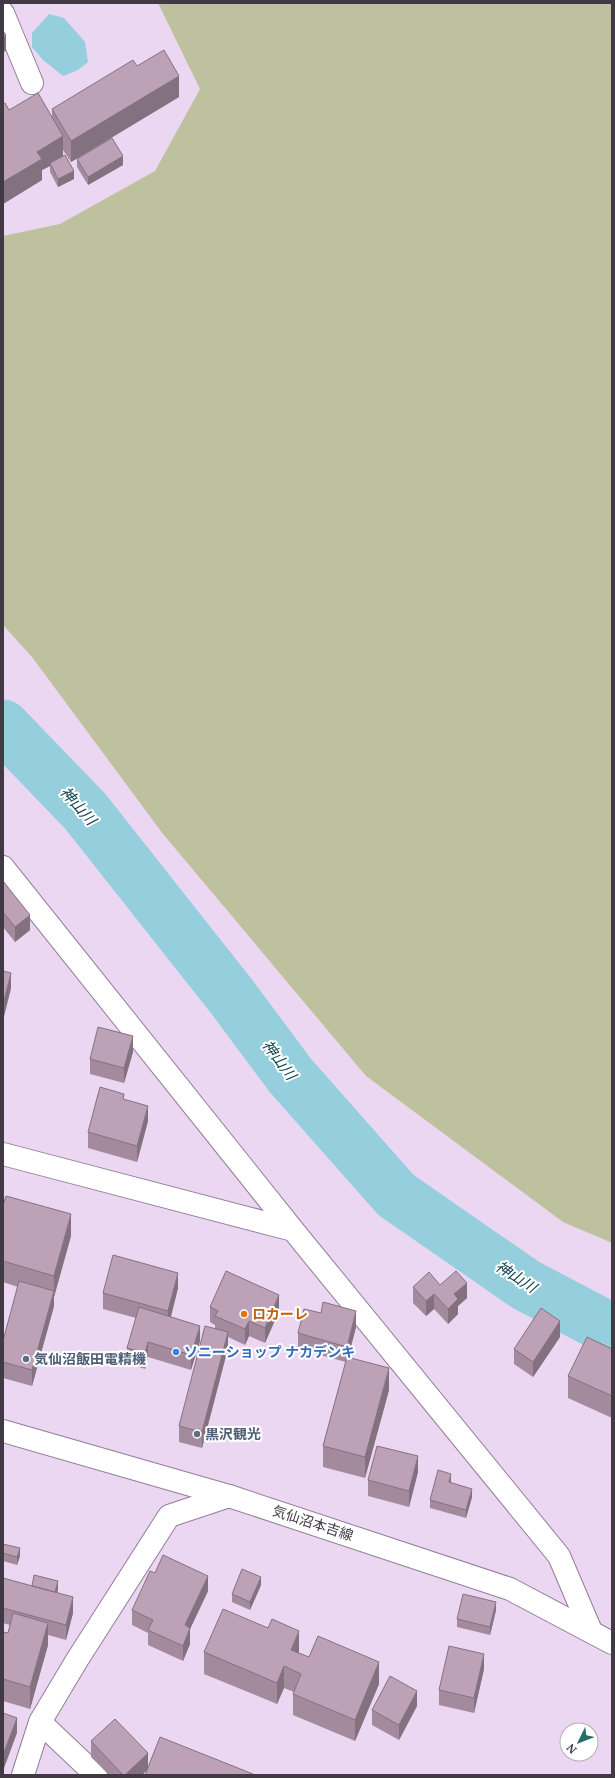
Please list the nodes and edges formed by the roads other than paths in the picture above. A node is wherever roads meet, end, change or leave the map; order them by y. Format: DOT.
graph roads {
  1 [pos="3,13"];
  2 [pos="32,83"];
  3 [pos="3,867"];
  4 [pos="3,1154"];
  5 [pos="294,1230"];
  6 [pos="3,1431"];
  7 [pos="229,1496"];
  8 [pos="591,1631"];
  9 [pos="612,1643"];
  10 [pos="40,1722"];
  11 [pos="23,1775"];
  12 [pos="96,1775"];
  1 -- 2 [label="street"];
  3 -- 5 [label="street"];
  4 -- 5 [label="street"];
  5 -- 8 [label="street"];
  6 -- 7 [label="street, 気仙沼本吉線"];
  7 -- 8 [label="street, 気仙沼本吉線"];
  7 -- 10 [label="street"];
  8 -- 9 [label="street, 気仙沼本吉線"];
  10 -- 11 [label="street"];
  10 -- 12 [label="street"];
}
